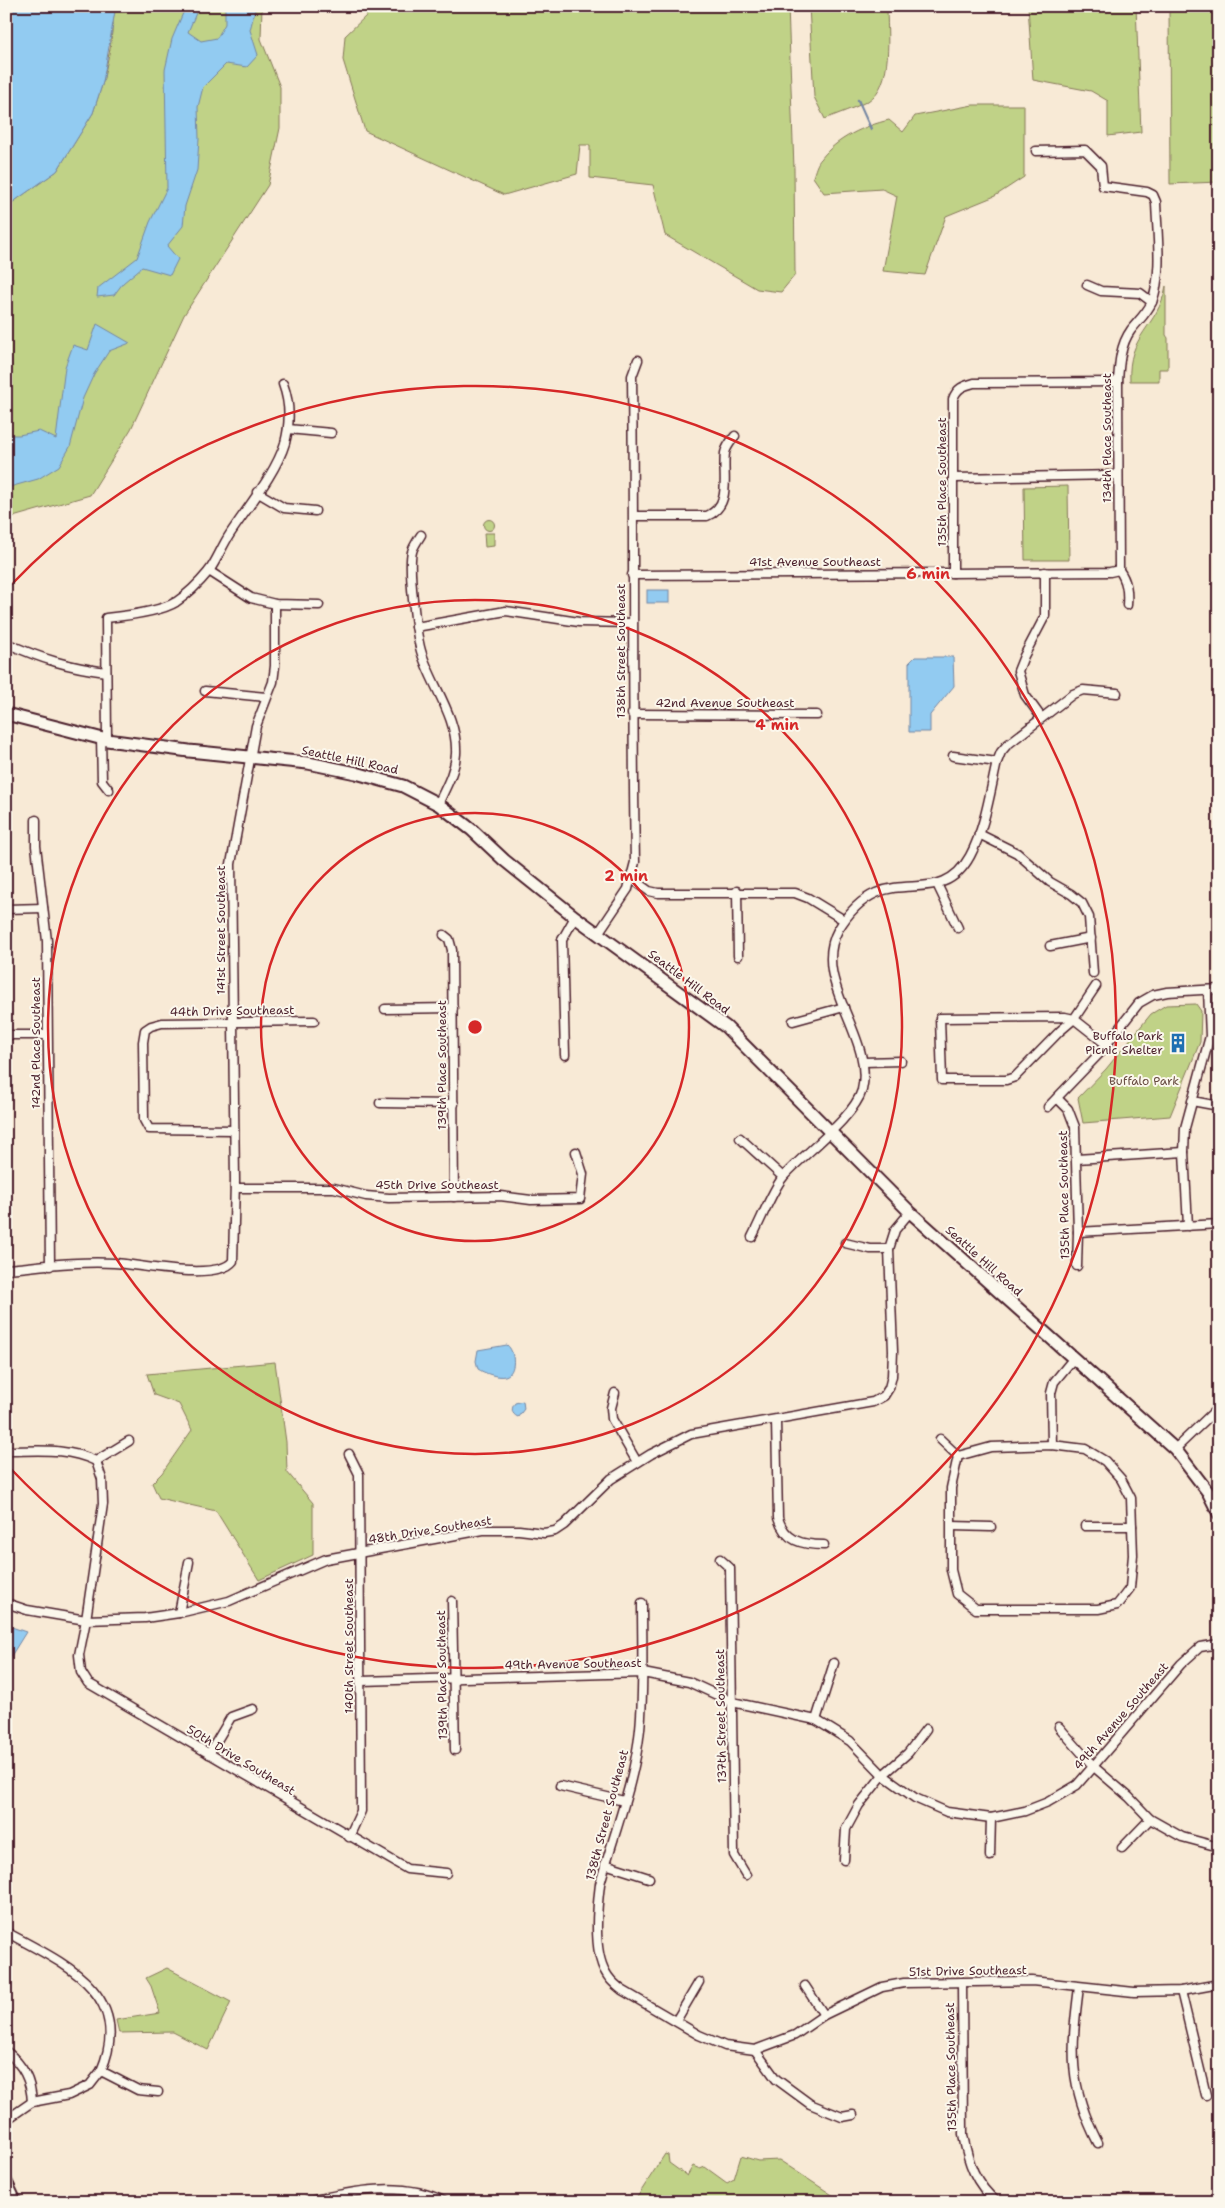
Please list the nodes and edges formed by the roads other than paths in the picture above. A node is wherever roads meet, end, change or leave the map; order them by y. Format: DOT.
graph roads {
  1 [pos="1036,151"];
  2 [pos="1087,285"];
  3 [pos="1152,302"];
  4 [pos="638,360"];
  5 [pos="1118,382"];
  6 [pos="283,384"];
  7 [pos="288,429"];
  8 [pos="331,433"];
  9 [pos="735,436"];
  10 [pos="1118,475"];
  11 [pos="954,478"];
  12 [pos="257,492"];
  13 [pos="315,511"];
  14 [pos="634,516"];
  15 [pos="421,536"];
  16 [pos="1119,570"];
  17 [pos="209,571"];
  18 [pos="1044,572"];
  19 [pos="953,573"];
  20 [pos="632,575"];
  21 [pos="275,604"];
  22 [pos="319,605"];
  23 [pos="1127,605"];
  24 [pos="632,622"];
  25 [pos="416,627"];
  26 [pos="6,643"];
  27 [pos="106,672"];
  28 [pos="205,691"];
  29 [pos="1117,692"];
  30 [pos="266,697"];
  31 [pos="6,714"];
  32 [pos="632,714"];
  33 [pos="817,715"];
  34 [pos="1041,717"];
  35 [pos="104,739"];
  36 [pos="953,756"];
  37 [pos="249,758"];
  38 [pos="998,762"];
  39 [pos="109,790"];
  40 [pos="438,804"];
  41 [pos="36,820"];
  42 [pos="979,834"];
  43 [pos="632,879"];
  44 [pos="937,884"];
  45 [pos="738,891"];
  46 [pos="43,908"];
  47 [pos="6,909"];
  48 [pos="575,916"];
  49 [pos="844,920"];
  50 [pos="958,928"];
  51 [pos="599,932"];
  52 [pos="444,935"];
  53 [pos="1092,938"];
  54 [pos="1050,946"];
  55 [pos="738,956"];
  56 [pos="1093,973"];
  57 [pos="1096,986"];
  58 [pos="1219,989"];
  59 [pos="1208,990"];
  60 [pos="844,1007"];
  61 [pos="453,1008"];
  62 [pos="385,1009"];
  63 [pos="1074,1019"];
  64 [pos="233,1021"];
  65 [pos="314,1021"];
  66 [pos="793,1022"];
  67 [pos="6,1035"];
  68 [pos="46,1035"];
  69 [pos="1107,1045"];
  70 [pos="566,1055"];
  71 [pos="901,1061"];
  72 [pos="864,1062"];
  73 [pos="1057,1098"];
  74 [pos="1192,1101"];
  75 [pos="380,1102"];
  76 [pos="454,1104"];
  77 [pos="1048,1106"];
  78 [pos="1219,1106"];
  79 [pos="234,1130"];
  80 [pos="830,1132"];
  81 [pos="740,1138"];
  82 [pos="576,1152"];
  83 [pos="1184,1152"];
  84 [pos="1077,1159"];
  85 [pos="783,1177"];
  86 [pos="235,1188"];
  87 [pos="454,1197"];
  88 [pos="910,1212"];
  89 [pos="1219,1224"];
  90 [pos="1188,1226"];
  91 [pos="1078,1232"];
  92 [pos="752,1237"];
  93 [pos="846,1243"];
  94 [pos="889,1249"];
  95 [pos="50,1266"];
  96 [pos="1077,1266"];
  97 [pos="6,1269"];
  98 [pos="1073,1359"];
  99 [pos="615,1393"];
  100 [pos="1219,1407"];
  101 [pos="776,1420"];
  102 [pos="940,1439"];
  103 [pos="129,1441"];
  104 [pos="1052,1445"];
  105 [pos="1175,1449"];
  106 [pos="6,1451"];
  107 [pos="349,1454"];
  108 [pos="958,1456"];
  109 [pos="96,1461"];
  110 [pos="637,1462"];
  111 [pos="1219,1514"];
  112 [pos="952,1526"];
  113 [pos="1085,1526"];
  114 [pos="1132,1526"];
  115 [pos="991,1527"];
  116 [pos="824,1546"];
  117 [pos="360,1553"];
  118 [pos="720,1559"];
  119 [pos="189,1562"];
  120 [pos="452,1601"];
  121 [pos="6,1603"];
  122 [pos="642,1603"];
  123 [pos="179,1613"];
  124 [pos="86,1620"];
  125 [pos="1219,1644"];
  126 [pos="834,1663"];
  127 [pos="643,1673"];
  128 [pos="454,1678"];
  129 [pos="361,1681"];
  130 [pos="732,1702"];
  131 [pos="253,1709"];
  132 [pos="816,1720"];
  133 [pos="1059,1727"];
  134 [pos="926,1729"];
  135 [pos="455,1750"];
  136 [pos="209,1754"];
  137 [pos="1094,1767"];
  138 [pos="883,1775"];
  139 [pos="560,1786"];
  140 [pos="624,1801"];
  141 [pos="991,1818"];
  142 [pos="1150,1819"];
  143 [pos="349,1837"];
  144 [pos="1219,1847"];
  145 [pos="1122,1848"];
  146 [pos="990,1856"];
  147 [pos="844,1860"];
  148 [pos="605,1864"];
  149 [pos="446,1874"];
  150 [pos="746,1875"];
  151 [pos="649,1878"];
  152 [pos="6,1932"];
  153 [pos="605,1972"];
  154 [pos="699,1982"];
  155 [pos="962,1982"];
  156 [pos="1219,1984"];
  157 [pos="805,1986"];
  158 [pos="1079,1987"];
  159 [pos="1182,1991"];
  160 [pos="824,2015"];
  161 [pos="676,2021"];
  162 [pos="754,2050"];
  163 [pos="6,2051"];
  164 [pos="101,2071"];
  165 [pos="158,2092"];
  166 [pos="1206,2095"];
  167 [pos="32,2102"];
  168 [pos="853,2114"];
  169 [pos="6,2120"];
  170 [pos="1098,2143"];
  171 [pos="6,2181"];
  172 [pos="16,2202"];
  173 [pos="306,2202"];
  174 [pos="445,2202"];
  175 [pos="997,2202"];
  1 -- 3 [label="street, 134th Place Southeast"];
  2 -- 3 [label="street"];
  3 -- 5 [label="street, 134th Place Southeast"];
  4 -- 14 [label="street, 138th Street Southeast"];
  5 -- 10 [label="street, 134th Place Southeast"];
  5 -- 11 [label="street, 135th Place Southeast"];
  6 -- 7 [label="street"];
  7 -- 8 [label="street"];
  7 -- 12 [label="street"];
  9 -- 14 [label="street"];
  10 -- 11 [label="street"];
  10 -- 16 [label="street, 134th Place Southeast"];
  11 -- 19 [label="street, 135th Place Southeast"];
  12 -- 13 [label="street"];
  12 -- 17 [label="street"];
  14 -- 20 [label="street, 138th Street Southeast"];
  15 -- 25 [label="street"];
  16 -- 18 [label="street, 41st Avenue Southeast"];
  16 -- 23 [label="street, 134th Place Southeast"];
  17 -- 21 [label="street"];
  17 -- 27 [label="street"];
  18 -- 19 [label="street, 41st Avenue Southeast"];
  18 -- 34 [label="street"];
  19 -- 20 [label="street, 41st Avenue Southeast"];
  20 -- 24 [label="street, 138th Street Southeast"];
  21 -- 22 [label="street"];
  21 -- 30 [label="street, 141st Street Southeast"];
  24 -- 25 [label="street"];
  24 -- 32 [label="street, 138th Street Southeast"];
  25 -- 40 [label="street"];
  26 -- 27 [label="street"];
  27 -- 35 [label="street"];
  28 -- 30 [label="street"];
  29 -- 34 [label="street"];
  30 -- 37 [label="street, 141st Street Southeast"];
  31 -- 35 [label="main road, Seattle Hill Road"];
  32 -- 33 [label="street, 42nd Avenue Southeast"];
  32 -- 43 [label="street, 138th Street Southeast"];
  34 -- 38 [label="street"];
  35 -- 37 [label="main road, Seattle Hill Road"];
  35 -- 39 [label="street"];
  36 -- 38 [label="street"];
  37 -- 40 [label="main road, Seattle Hill Road"];
  37 -- 64 [label="street, 141st Street Southeast"];
  38 -- 42 [label="street"];
  40 -- 48 [label="main road, Seattle Hill Road"];
  41 -- 46 [label="street, 142nd Place Southeast"];
  42 -- 44 [label="street"];
  42 -- 53 [label="street"];
  43 -- 45 [label="street"];
  43 -- 51 [label="street, 138th Street Southeast"];
  44 -- 49 [label="street"];
  44 -- 50 [label="street"];
  45 -- 49 [label="street"];
  45 -- 55 [label="street"];
  46 -- 47 [label="street"];
  46 -- 68 [label="street, 142nd Place Southeast"];
  48 -- 51 [label="main road, Seattle Hill Road"];
  48 -- 70 [label="street"];
  49 -- 60 [label="street"];
  51 -- 80 [label="main road, Seattle Hill Road"];
  52 -- 61 [label="street, 139th Place Southeast"];
  53 -- 54 [label="street"];
  53 -- 56 [label="street"];
  57 -- 63 [label="street"];
  58 -- 59 [label="street"];
  59 -- 69 [label="street"];
  59 -- 74 [label="street"];
  60 -- 66 [label="street"];
  60 -- 72 [label="street"];
  61 -- 62 [label="street"];
  61 -- 76 [label="street, 139th Place Southeast"];
  63 -- 63 [label="street"];
  63 -- 69 [label="street"];
  64 -- 65 [label="street, 44th Drive Southeast"];
  64 -- 79 [label="street, 141st Street Southeast"];
  64 -- 79 [label="street, 44th Drive Southeast"];
  67 -- 68 [label="street"];
  68 -- 95 [label="street, 142nd Place Southeast"];
  69 -- 73 [label="street"];
  71 -- 72 [label="street"];
  72 -- 80 [label="street"];
  73 -- 77 [label="street"];
  73 -- 84 [label="street, 135th Place Southeast"];
  74 -- 78 [label="street"];
  74 -- 83 [label="street"];
  75 -- 76 [label="street"];
  76 -- 87 [label="street, 139th Place Southeast"];
  79 -- 86 [label="street, 141st Street Southeast"];
  80 -- 85 [label="street"];
  80 -- 88 [label="main road, Seattle Hill Road"];
  81 -- 85 [label="street"];
  82 -- 87 [label="street, 45th Drive Southeast"];
  83 -- 84 [label="street"];
  83 -- 90 [label="street"];
  84 -- 91 [label="street, 135th Place Southeast"];
  85 -- 92 [label="street"];
  86 -- 87 [label="street, 45th Drive Southeast"];
  86 -- 95 [label="street, 141st Street Southeast"];
  88 -- 94 [label="street"];
  88 -- 98 [label="main road, Seattle Hill Road"];
  89 -- 90 [label="street"];
  90 -- 91 [label="street"];
  91 -- 96 [label="street, 135th Place Southeast"];
  93 -- 94 [label="street"];
  94 -- 101 [label="street, 48th Drive Southeast"];
  95 -- 97 [label="street"];
  98 -- 104 [label="street"];
  98 -- 105 [label="main road, Seattle Hill Road"];
  99 -- 110 [label="street"];
  100 -- 105 [label="street"];
  101 -- 110 [label="street, 48th Drive Southeast"];
  101 -- 116 [label="street"];
  102 -- 108 [label="street"];
  103 -- 109 [label="street"];
  104 -- 108 [label="street"];
  104 -- 114 [label="street"];
  105 -- 111 [label="main road, Seattle Hill Road"];
  106 -- 109 [label="street"];
  107 -- 117 [label="street, 140th Street Southeast"];
  108 -- 112 [label="street"];
  109 -- 124 [label="street, 50th Drive Southeast"];
  110 -- 117 [label="street, 48th Drive Southeast"];
  112 -- 114 [label="street"];
  112 -- 115 [label="street"];
  113 -- 114 [label="street"];
  117 -- 123 [label="street, 48th Drive Southeast"];
  117 -- 129 [label="street, 140th Street Southeast"];
  118 -- 130 [label="street, 137th Street Southeast"];
  119 -- 123 [label="street"];
  120 -- 128 [label="street, 139th Place Southeast"];
  121 -- 124 [label="street, 48th Drive Southeast"];
  122 -- 127 [label="street, 138th Street Southeast"];
  123 -- 124 [label="street, 48th Drive Southeast"];
  124 -- 136 [label="street, 50th Drive Southeast"];
  125 -- 137 [label="street, 49th Avenue Southeast"];
  126 -- 132 [label="street"];
  127 -- 128 [label="street, 49th Avenue Southeast"];
  127 -- 130 [label="street, 49th Avenue Southeast"];
  127 -- 140 [label="street, 138th Street Southeast"];
  128 -- 129 [label="street, 49th Avenue Southeast"];
  128 -- 135 [label="street, 139th Place Southeast"];
  129 -- 143 [label="street, 140th Street Southeast"];
  130 -- 132 [label="street, 49th Avenue Southeast"];
  130 -- 150 [label="street, 137th Street Southeast"];
  131 -- 136 [label="street"];
  132 -- 138 [label="street, 49th Avenue Southeast"];
  133 -- 137 [label="street"];
  134 -- 138 [label="street"];
  136 -- 143 [label="street, 50th Drive Southeast"];
  137 -- 141 [label="street, 49th Avenue Southeast"];
  137 -- 142 [label="street"];
  138 -- 141 [label="street, 49th Avenue Southeast"];
  138 -- 147 [label="street"];
  139 -- 140 [label="street"];
  140 -- 148 [label="street, 138th Street Southeast"];
  141 -- 146 [label="street"];
  142 -- 144 [label="street"];
  142 -- 145 [label="street"];
  143 -- 149 [label="street, 50th Drive Southeast"];
  148 -- 151 [label="street"];
  148 -- 153 [label="street, 138th Street Southeast"];
  152 -- 164 [label="street"];
  153 -- 161 [label="street, 51st Drive Southeast"];
  154 -- 161 [label="street"];
  155 -- 158 [label="street, 51st Drive Southeast"];
  155 -- 160 [label="street, 51st Drive Southeast"];
  155 -- 175 [label="street, 135th Place Southeast"];
  156 -- 159 [label="street, 51st Drive Southeast"];
  157 -- 160 [label="street"];
  158 -- 159 [label="street, 51st Drive Southeast"];
  158 -- 170 [label="street"];
  159 -- 166 [label="street"];
  160 -- 162 [label="street, 51st Drive Southeast"];
  161 -- 162 [label="street, 51st Drive Southeast"];
  162 -- 168 [label="street"];
  163 -- 167 [label="street"];
  164 -- 165 [label="street"];
  164 -- 167 [label="street"];
  167 -- 169 [label="street"];
  171 -- 172 [label="street"];
  173 -- 174 [label="street"];
}
